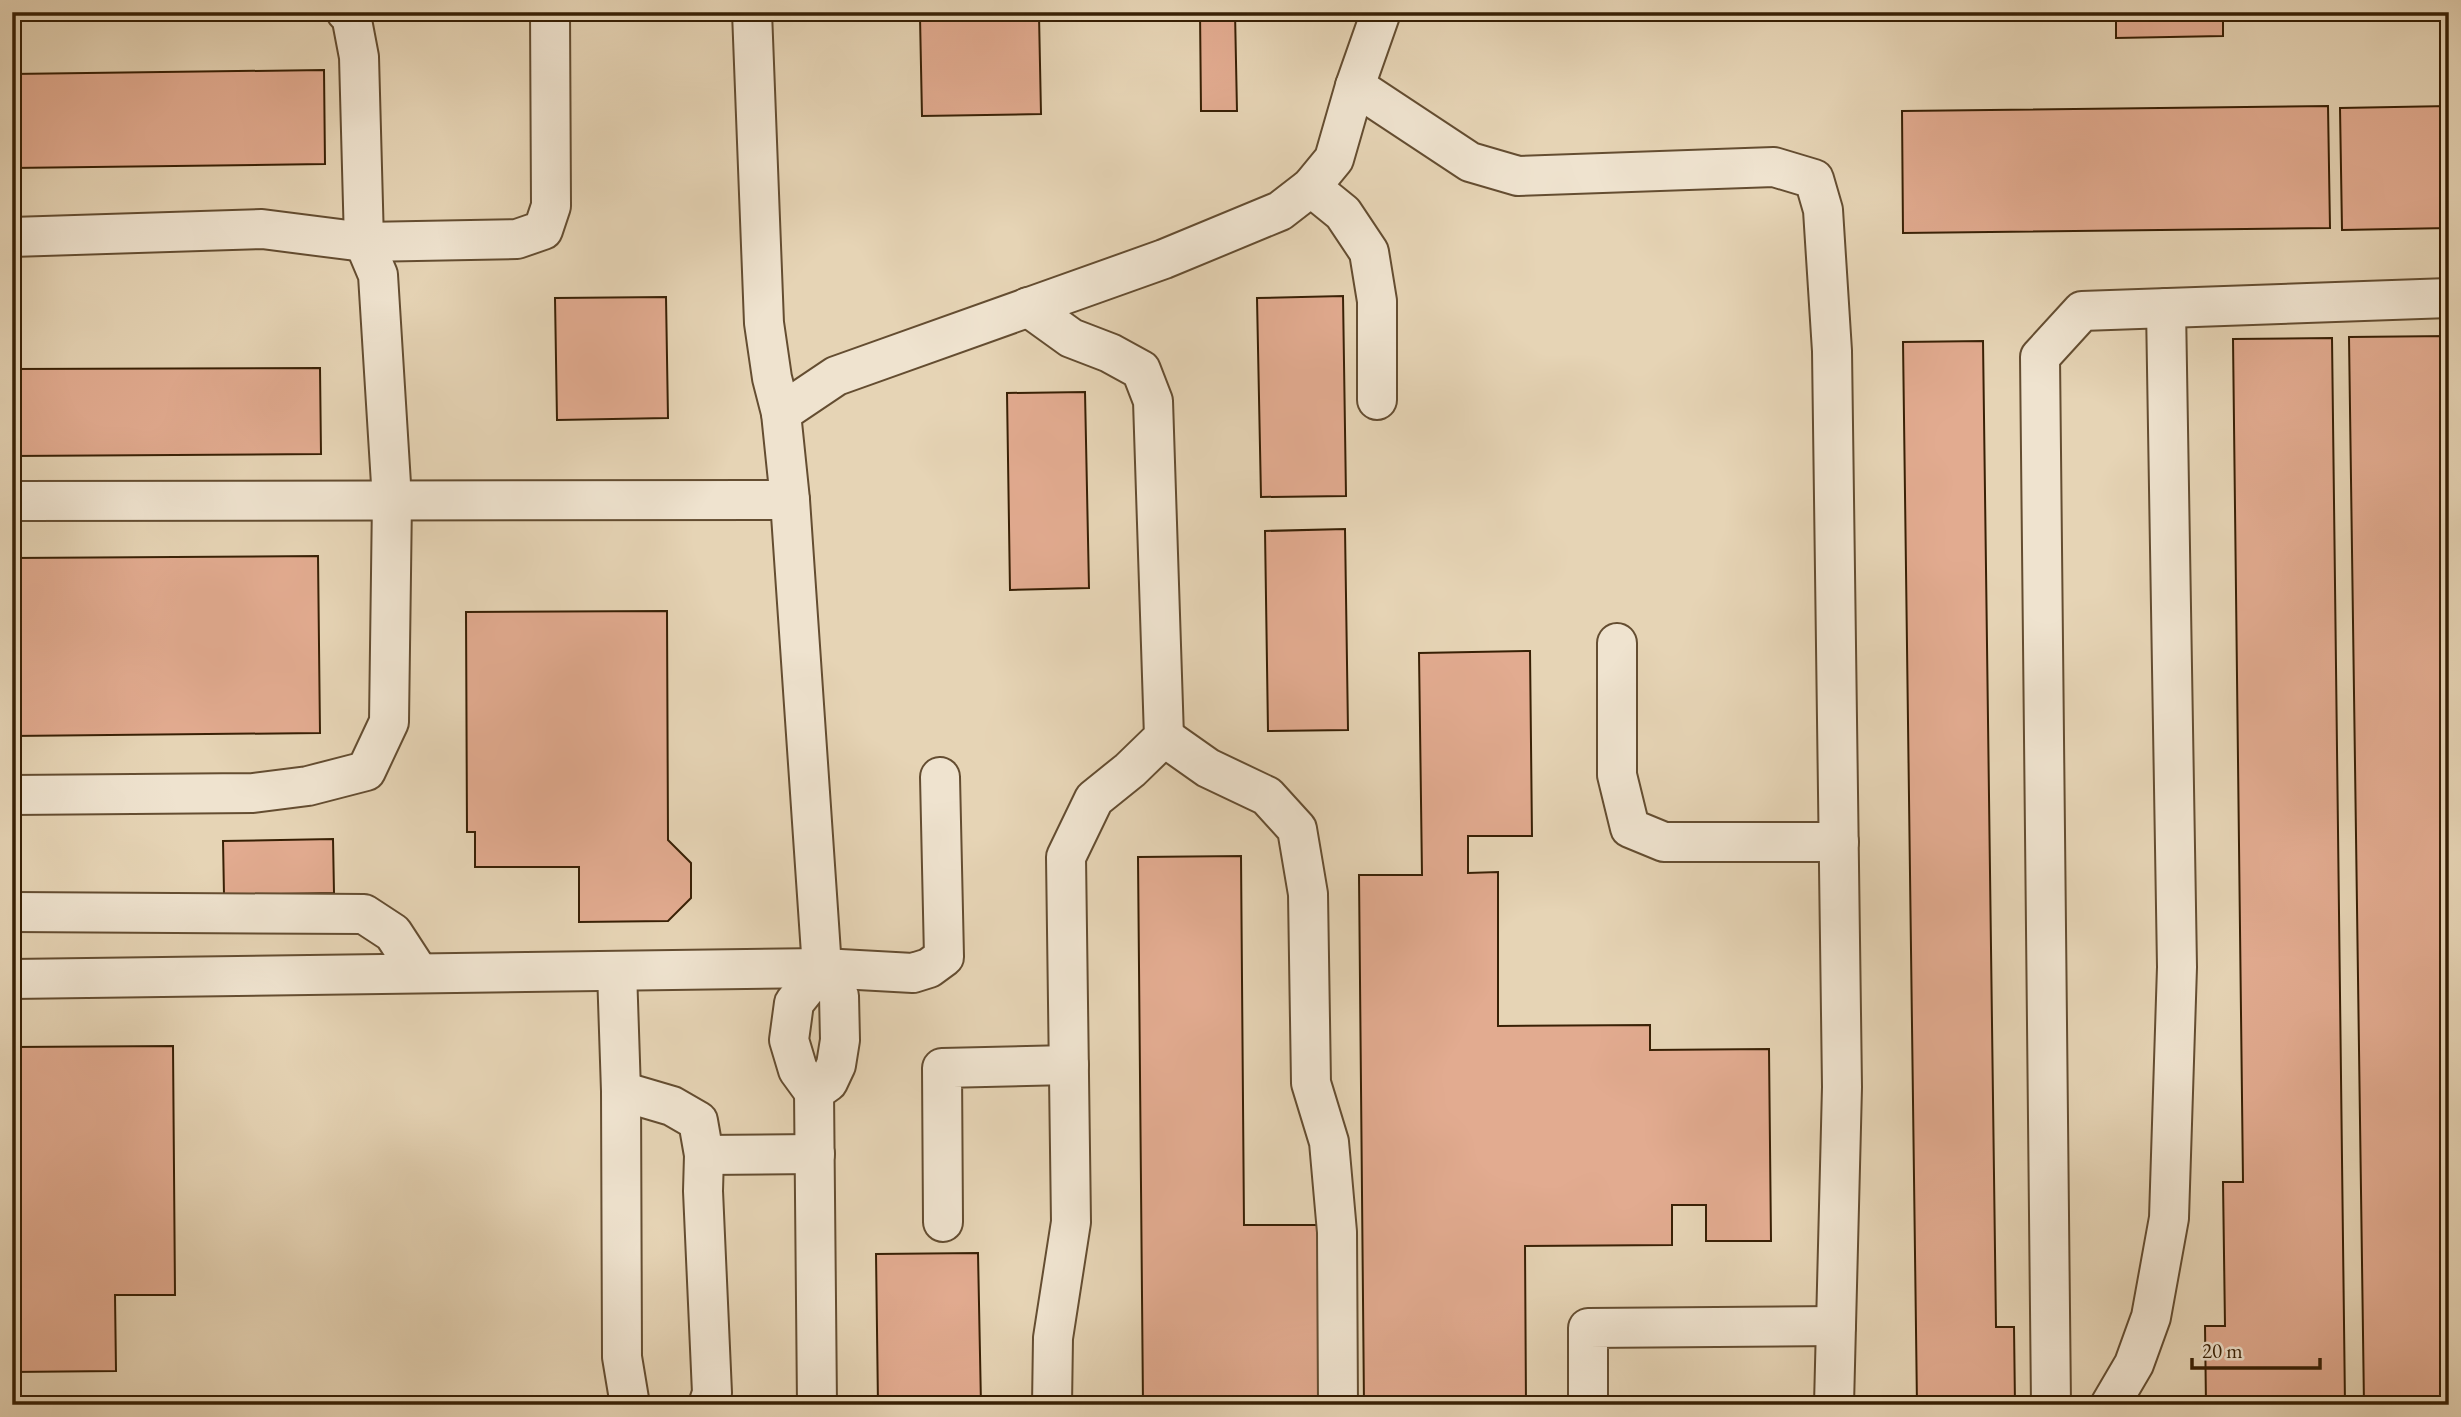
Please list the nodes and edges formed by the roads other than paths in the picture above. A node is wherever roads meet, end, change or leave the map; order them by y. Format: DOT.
graph roads {
  1 [pos="346,12"];
  2 [pos="550,12"];
  3 [pos="752,12"];
  4 [pos="1381,12"];
  5 [pos="1355,86"];
  6 [pos="1311,187"];
  7 [pos="12,237"];
  8 [pos="364,242"];
  9 [pos="2449,298"];
  10 [pos="1028,307"];
  11 [pos="2166,308"];
  12 [pos="1377,400"];
  13 [pos="781,413"];
  14 [pos="392,500"];
  15 [pos="790,500"];
  16 [pos="12,501"];
  17 [pos="1617,643"];
  18 [pos="1164,737"];
  19 [pos="940,777"];
  20 [pos="12,795"];
  21 [pos="1839,842"];
  22 [pos="12,912"];
  23 [pos="822,968"];
  24 [pos="617,971"];
  25 [pos="419,973"];
  26 [pos="12,979"];
  27 [pos="1069,1065"];
  28 [pos="621,1091"];
  29 [pos="814,1092"];
  30 [pos="815,1154"];
  31 [pos="705,1155"];
  32 [pos="943,1222"];
  33 [pos="1836,1326"];
  34 [pos="630,1405"];
  35 [pos="708,1405"];
  36 [pos="817,1405"];
  37 [pos="1052,1405"];
  38 [pos="1338,1405"];
  39 [pos="1588,1405"];
  40 [pos="1834,1405"];
  41 [pos="2051,1405"];
  42 [pos="2110,1405"];
  1 -- 8 [label="lane"];
  2 -- 8 [label="lane"];
  3 -- 13 [label="lane"];
  4 -- 5 [label="lane"];
  5 -- 6 [label="lane"];
  5 -- 21 [label="lane"];
  6 -- 10 [label="lane"];
  6 -- 12 [label="lane"];
  7 -- 8 [label="lane"];
  8 -- 14 [label="lane"];
  9 -- 11 [label="lane"];
  10 -- 13 [label="lane"];
  10 -- 18 [label="lane"];
  11 -- 41 [label="lane"];
  11 -- 42 [label="lane"];
  13 -- 15 [label="lane"];
  14 -- 15 [label="lane"];
  14 -- 16 [label="lane"];
  14 -- 20 [label="lane"];
  15 -- 23 [label="lane"];
  17 -- 21 [label="lane"];
  18 -- 27 [label="lane"];
  18 -- 38 [label="lane"];
  19 -- 23 [label="lane"];
  21 -- 33 [label="lane"];
  22 -- 25 [label="lane"];
  23 -- 24 [label="lane"];
  23 -- 29 [label="lane"];
  23 -- 29 [label="lane"];
  24 -- 25 [label="lane"];
  24 -- 28 [label="lane"];
  25 -- 26 [label="lane"];
  27 -- 32 [label="lane"];
  27 -- 37 [label="lane"];
  28 -- 31 [label="lane"];
  28 -- 34 [label="lane"];
  29 -- 30 [label="lane"];
  30 -- 31 [label="lane"];
  30 -- 36 [label="lane"];
  31 -- 35 [label="lane"];
  33 -- 39 [label="lane"];
  33 -- 40 [label="lane"];
}
